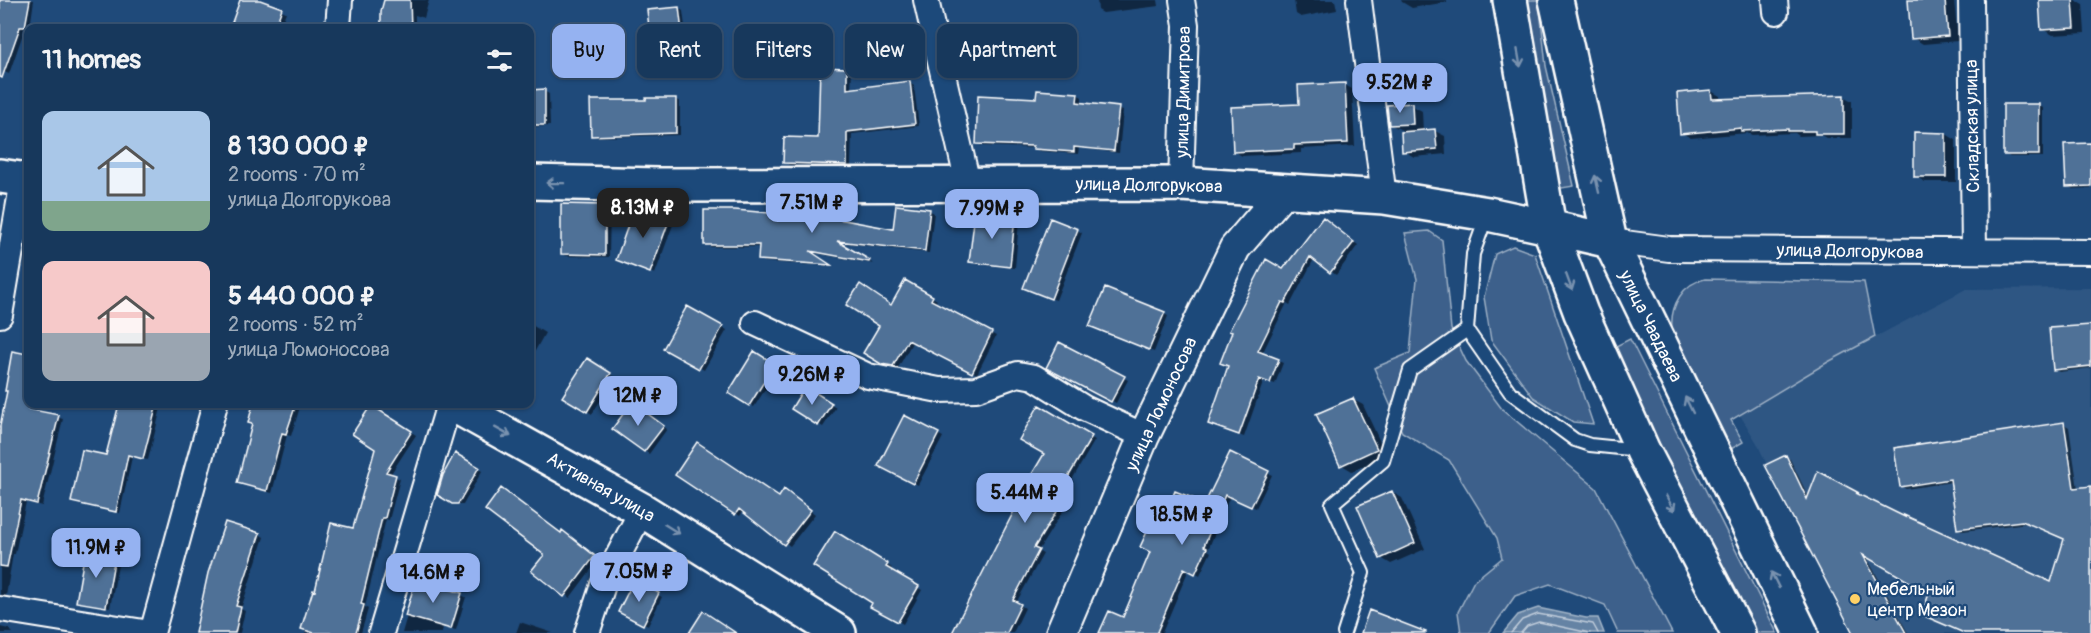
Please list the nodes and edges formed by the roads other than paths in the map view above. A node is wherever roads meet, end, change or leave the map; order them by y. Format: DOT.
graph roads {
  1 [pos="340,0"];
  2 [pos="926,0"];
  3 [pos="1182,0"];
  4 [pos="1359,0"];
  5 [pos="1510,0"];
  6 [pos="1556,0"];
  7 [pos="1971,0"];
  8 [pos="338,24"];
  9 [pos="17,179"];
  10 [pos="534,182"];
  11 [pos="968,184"];
  12 [pos="1181,184"];
  13 [pos="1285,190"];
  14 [pos="1384,196"];
  15 [pos="1488,214"];
  16 [pos="1549,227"];
  17 [pos="1610,241"];
  18 [pos="1974,251"];
  19 [pos="2091,252"];
  20 [pos="0,315"];
  21 [pos="755,324"];
  22 [pos="1467,330"];
  23 [pos="214,408"];
  24 [pos="449,408"];
  25 [pos="457,408"];
  26 [pos="1144,436"];
  27 [pos="1642,451"];
  28 [pos="642,510"];
  29 [pos="0,609"];
  30 [pos="835,632"];
  31 [pos="151,633"];
  32 [pos="381,633"];
  33 [pos="587,633"];
  34 [pos="1061,633"];
  35 [pos="1344,633"];
  36 [pos="1738,633"];
  37 [pos="1801,633"];
  1 -- 8 [label="street"];
  2 -- 11 [label="street"];
  3 -- 12 [label="street, улица Димитрова"];
  4 -- 14 [label="street"];
  5 -- 16 [label="main road, one-way"];
  17 -- 6 [label="main road, улица Чаадаева, one-way"];
  7 -- 18 [label="street, Складская улица"];
  9 -- 20 [label="street"];
  11 -- 10 [label="main road, улица Долгорукова, one-way"];
  11 -- 12 [label="main road, улица Долгорукова"];
  12 -- 13 [label="main road, улица Долгорукова"];
  13 -- 14 [label="main road, улица Долгорукова"];
  13 -- 26 [label="street, улица Ломоносова"];
  14 -- 15 [label="main road, улица Долгорукова"];
  15 -- 16 [label="main road, улица Долгорукова"];
  15 -- 22 [label="lane"];
  16 -- 17 [label="main road, улица Долгорукова"];
  16 -- 27 [label="main road, one-way"];
  17 -- 18 [label="street, улица Долгорукова"];
  37 -- 17 [label="main road, улица Чаадаева, one-way"];
  18 -- 19 [label="street, улица Долгорукова"];
  21 -- 26 [label="street"];
  22 -- 27 [label="lane"];
  22 -- 35 [label="lane"];
  23 -- 31 [label="street"];
  24 -- 32 [label="street"];
  25 -- 28 [label="main road, Активная улица, one-way"];
  26 -- 34 [label="street, улица Ломоносова"];
  27 -- 36 [label="main road, one-way"];
  28 -- 30 [label="main road, Активная улица, one-way"];
  28 -- 33 [label="street"];
  29 -- 31 [label="street"];
}
